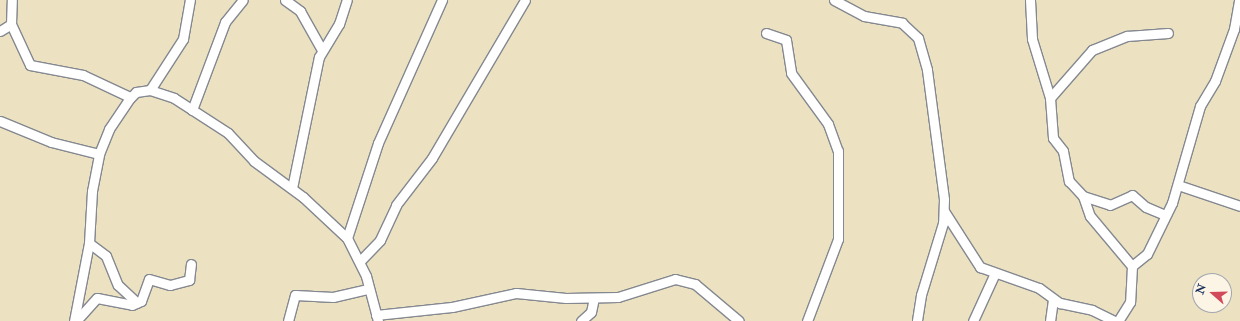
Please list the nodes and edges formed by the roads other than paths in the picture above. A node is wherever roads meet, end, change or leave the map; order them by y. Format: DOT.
graph roads {
  1 [pos="12,0"];
  2 [pos="190,0"];
  3 [pos="243,0"];
  4 [pos="285,0"];
  5 [pos="347,0"];
  6 [pos="442,0"];
  7 [pos="525,0"];
  8 [pos="834,0"];
  9 [pos="1030,0"];
  10 [pos="1239,0"];
  11 [pos="11,24"];
  12 [pos="0,31"];
  13 [pos="766,33"];
  14 [pos="1168,33"];
  15 [pos="322,50"];
  16 [pos="1046,83"];
  17 [pos="1060,84"];
  18 [pos="150,90"];
  19 [pos="130,97"];
  20 [pos="1050,98"];
  21 [pos="192,110"];
  22 [pos="0,121"];
  23 [pos="99,154"];
  24 [pos="1178,185"];
  25 [pos="292,188"];
  26 [pos="1083,196"];
  27 [pos="1240,206"];
  28 [pos="944,211"];
  29 [pos="1165,215"];
  30 [pos="958,232"];
  31 [pos="940,235"];
  32 [pos="347,238"];
  33 [pos="89,243"];
  34 [pos="360,261"];
  35 [pos="191,264"];
  36 [pos="1132,266"];
  37 [pos="995,274"];
  38 [pos="369,289"];
  39 [pos="594,298"];
  40 [pos="1053,300"];
  41 [pos="137,303"];
  42 [pos="1092,310"];
  43 [pos="377,318"];
  44 [pos="75,321"];
  45 [pos="288,321"];
  46 [pos="580,321"];
  47 [pos="739,321"];
  48 [pos="807,321"];
  49 [pos="917,321"];
  50 [pos="973,321"];
  51 [pos="1050,321"];
  52 [pos="1096,321"];
  53 [pos="1116,321"];
  1 -- 11 [label="street"];
  2 -- 18 [label="street"];
  3 -- 21 [label="street"];
  4 -- 15 [label="street"];
  5 -- 15 [label="street"];
  6 -- 32 [label="street"];
  7 -- 34 [label="street"];
  8 -- 28 [label="street"];
  9 -- 16 [label="street"];
  10 -- 24 [label="street"];
  11 -- 12 [label="street"];
  11 -- 19 [label="street"];
  13 -- 48 [label="street"];
  14 -- 17 [label="street"];
  15 -- 25 [label="street"];
  16 -- 17 [label="street"];
  16 -- 20 [label="street"];
  17 -- 20 [label="street"];
  18 -- 19 [label="street"];
  18 -- 21 [label="street"];
  19 -- 23 [label="street"];
  20 -- 26 [label="street"];
  21 -- 25 [label="street"];
  22 -- 23 [label="street"];
  23 -- 33 [label="street"];
  24 -- 27 [label="street"];
  24 -- 29 [label="street"];
  25 -- 32 [label="street"];
  26 -- 29 [label="street"];
  26 -- 36 [label="street"];
  28 -- 30 [label="street"];
  28 -- 31 [label="street"];
  29 -- 36 [label="street"];
  30 -- 31 [label="street"];
  30 -- 37 [label="street"];
  31 -- 49 [label="street"];
  32 -- 34 [label="street"];
  33 -- 41 [label="street"];
  33 -- 44 [label="street"];
  34 -- 38 [label="street"];
  35 -- 41 [label="street"];
  36 -- 53 [label="street"];
  37 -- 40 [label="street"];
  37 -- 50 [label="street"];
  38 -- 43 [label="street"];
  38 -- 45 [label="street"];
  39 -- 43 [label="street"];
  39 -- 46 [label="street"];
  39 -- 47 [label="street"];
  40 -- 42 [label="street"];
  40 -- 51 [label="street"];
  41 -- 44 [label="street"];
  42 -- 52 [label="street"];
  42 -- 53 [label="street"];
}
